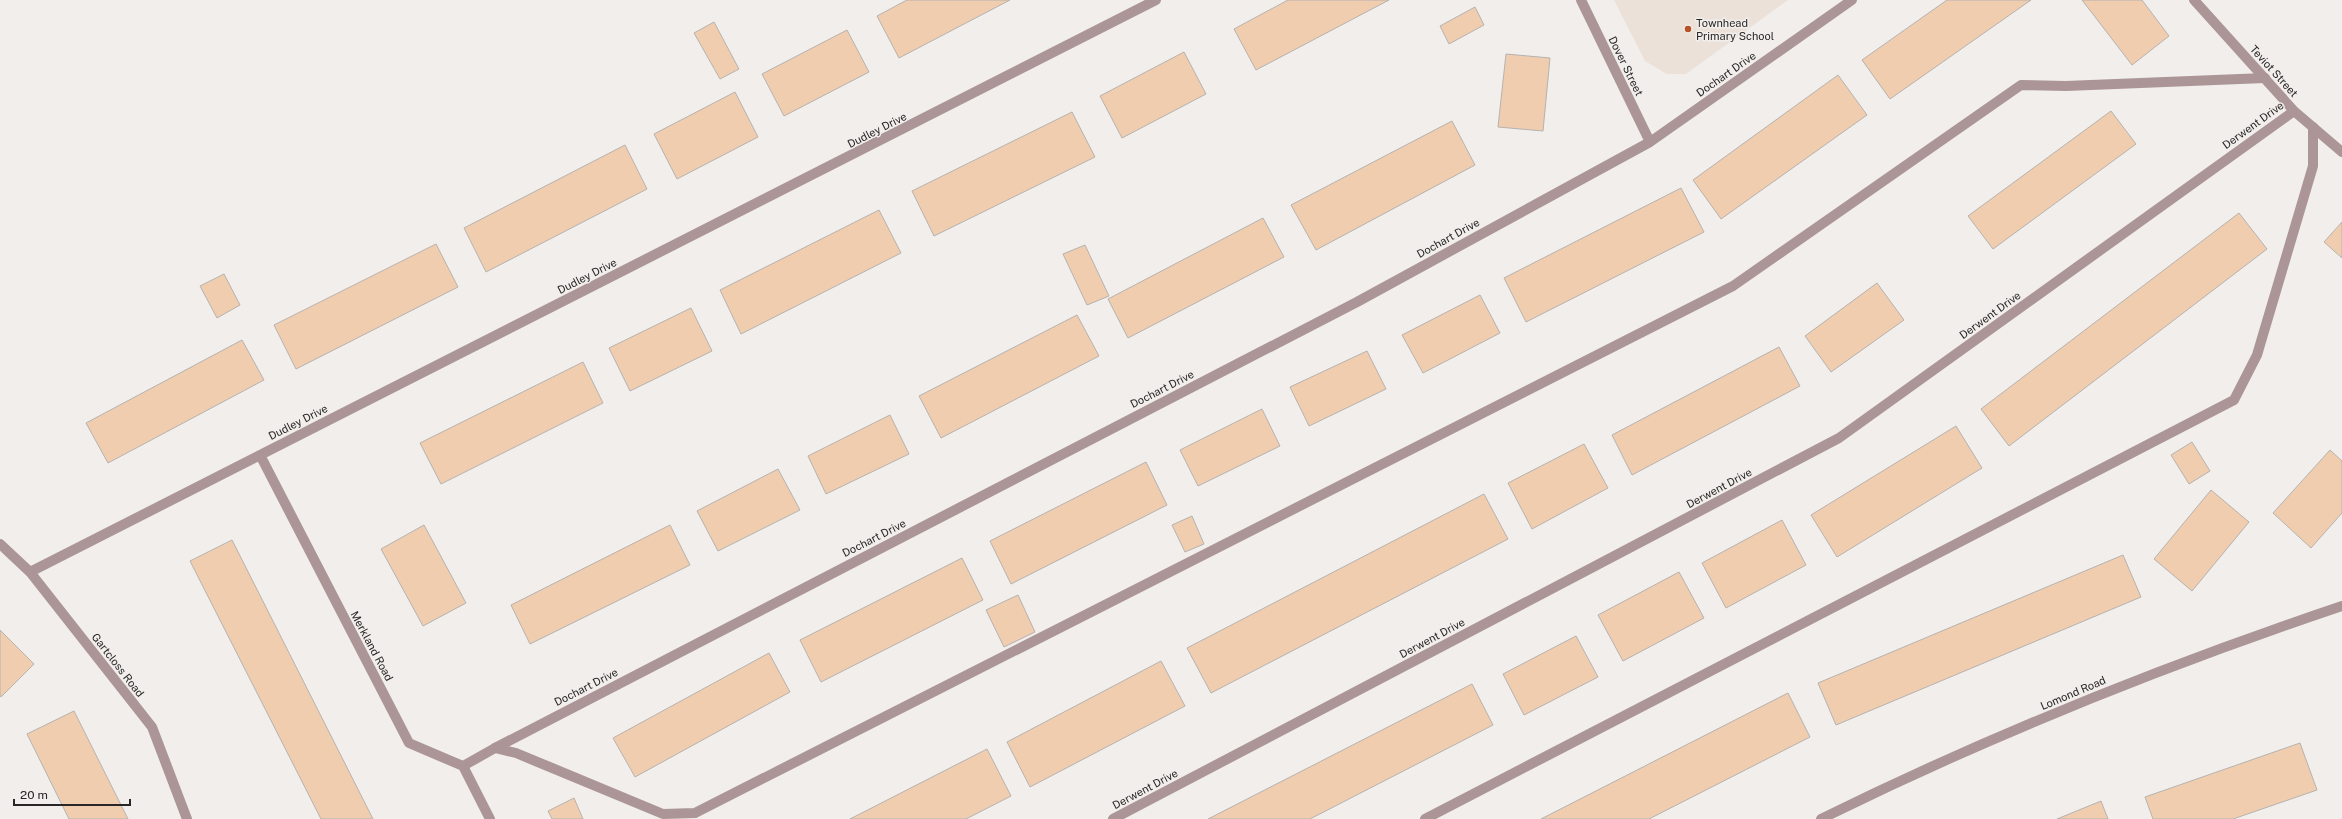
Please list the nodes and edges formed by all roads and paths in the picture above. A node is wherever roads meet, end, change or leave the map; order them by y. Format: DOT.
graph roads {
  1 [pos="1156,0"];
  2 [pos="1580,0"];
  3 [pos="1852,0"];
  4 [pos="2194,0"];
  5 [pos="2265,78"];
  6 [pos="2294,111"];
  7 [pos="2313,127"];
  8 [pos="1650,142"];
  9 [pos="2342,152"];
  10 [pos="260,455"];
  11 [pos="0,544"];
  12 [pos="30,572"];
  13 [pos="2342,606"];
  14 [pos="495,748"];
  15 [pos="463,766"];
  16 [pos="187,819"];
  17 [pos="490,819"];
  18 [pos="1113,819"];
  19 [pos="1425,819"];
  20 [pos="1821,819"];
  1 -- 10 [label="street, Dudley Drive"];
  2 -- 8 [label="street, Dover Street"];
  3 -- 8 [label="street, Dochart Drive"];
  4 -- 5 [label="street, Teviot Street"];
  5 -- 6 [label="street, Teviot Street"];
  5 -- 14 [label="street"];
  6 -- 7 [label="street, Teviot Street"];
  6 -- 18 [label="street, Derwent Drive"];
  7 -- 9 [label="street, Teviot Street"];
  7 -- 19 [label="street"];
  8 -- 14 [label="street, Dochart Drive"];
  10 -- 12 [label="street, Dudley Drive"];
  10 -- 15 [label="street, Merkland Road"];
  11 -- 12 [label="street, Gartcloss Road"];
  12 -- 16 [label="street, Gartcloss Road"];
  13 -- 20 [label="street, Lomond Road"];
  14 -- 15 [label="street, Dochart Drive"];
  15 -- 17 [label="street"];
}
